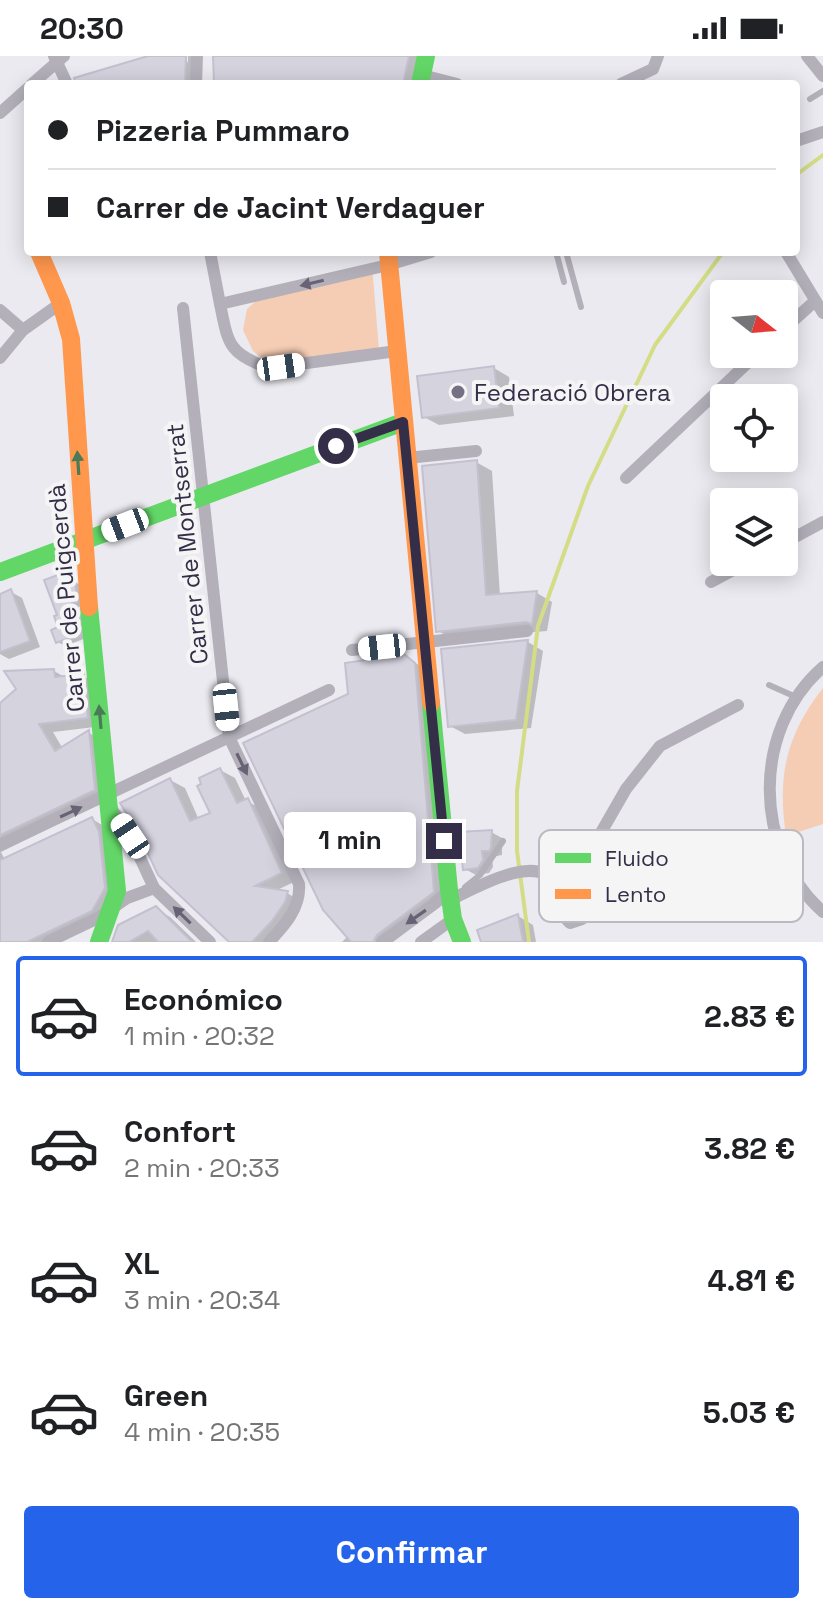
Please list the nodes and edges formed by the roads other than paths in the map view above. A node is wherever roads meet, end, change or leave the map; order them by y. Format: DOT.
graph roads {
  1 [pos="197,56"];
  2 [pos="426,56"];
  3 [pos="658,56"];
  4 [pos="807,56"];
  5 [pos="59,58"];
  6 [pos="823,76"];
  7 [pos="36,80"];
  8 [pos="66,80"];
  9 [pos="196,80"];
  10 [pos="421,80"];
  11 [pos="630,80"];
  12 [pos="24,91"];
  13 [pos="823,91"];
  14 [pos="810,99"];
  15 [pos="0,113"];
  16 [pos="823,132"];
  17 [pos="800,140"];
  18 [pos="39,256"];
  19 [pos="211,256"];
  20 [pos="557,256"];
  21 [pos="567,256"];
  22 [pos="788,256"];
  23 [pos="388,258"];
  24 [pos="564,282"];
  25 [pos="815,301"];
  26 [pos="61,303"];
  27 [pos="220,304"];
  28 [pos="581,307"];
  29 [pos="183,308"];
  30 [pos="0,310"];
  31 [pos="823,313"];
  32 [pos="798,316"];
  33 [pos="23,330"];
  34 [pos="397,351"];
  35 [pos="0,358"];
  36 [pos="742,368"];
  37 [pos="403,422"];
  38 [pos="476,451"];
  39 [pos="407,458"];
  40 [pos="626,478"];
  41 [pos="204,494"];
  42 [pos="823,522"];
  43 [pos="798,535"];
  44 [pos="83,541"];
  45 [pos="0,572"];
  46 [pos="722,576"];
  47 [pos="711,582"];
  48 [pos="527,631"];
  49 [pos="424,642"];
  50 [pos="352,650"];
  51 [pos="823,667"];
  52 [pos="769,685"];
  53 [pos="329,690"];
  54 [pos="796,697"];
  55 [pos="738,705"];
  56 [pos="229,737"];
  57 [pos="108,800"];
  58 [pos="602,830"];
  59 [pos="774,830"];
  60 [pos="503,841"];
  61 [pos="0,845"];
  62 [pos="539,870"];
  63 [pos="154,888"];
  64 [pos="803,889"];
  65 [pos="451,903"];
  66 [pos="113,906"];
  67 [pos="823,912"];
  68 [pos="48,942"];
  69 [pos="99,942"];
  70 [pos="210,942"];
  71 [pos="269,942"];
  72 [pos="382,942"];
  73 [pos="421,942"];
  74 [pos="462,942"];
  1 -- 9 [label="street"];
  2 -- 10 [label="street"];
  3 -- 11 [label="street"];
  4 -- 6 [label="street"];
  5 -- 7 [label="street"];
  5 -- 8 [label="street"];
  12 -- 15 [label="street"];
  13 -- 14 [label="lane"];
  16 -- 17 [label="street"];
  18 -- 26 [label="street, Carrer de Puigcerdà"];
  19 -- 27 [label="street"];
  20 -- 24 [label="lane"];
  21 -- 28 [label="lane"];
  22 -- 25 [label="street"];
  23 -- 27 [label="street, one-way"];
  23 -- 34 [label="street"];
  25 -- 31 [label="street"];
  25 -- 32 [label="street"];
  26 -- 33 [label="street"];
  44 -- 26 [label="street, Carrer de Puigcerdà, one-way"];
  27 -- 34 [label="street"];
  29 -- 41 [label="street, Carrer de Montserrat"];
  30 -- 33 [label="street"];
  33 -- 35 [label="street"];
  34 -- 37 [label="street"];
  36 -- 40 [label="street"];
  37 -- 39 [label="street"];
  37 -- 41 [label="street"];
  38 -- 39 [label="street"];
  39 -- 49 [label="street"];
  41 -- 44 [label="street"];
  41 -- 56 [label="street, Carrer de Montserrat"];
  42 -- 43 [label="street"];
  44 -- 45 [label="street"];
  57 -- 44 [label="street, Carrer de Puigcerdà, one-way"];
  46 -- 47 [label="street"];
  48 -- 49 [label="street"];
  49 -- 50 [label="street"];
  49 -- 65 [label="street"];
  51 -- 54 [label="street"];
  52 -- 54 [label="lane"];
  53 -- 56 [label="street"];
  54 -- 59 [label="street"];
  55 -- 58 [label="street"];
  56 -- 57 [label="street"];
  56 -- 71 [label="street, Carrer de Montserrat, one-way"];
  61 -- 57 [label="street, one-way"];
  57 -- 63 [label="street"];
  57 -- 66 [label="street, Carrer de Puigcerdà"];
  60 -- 65 [label="lane"];
  62 -- 65 [label="street"];
  63 -- 66 [label="street"];
  70 -- 63 [label="street, one-way"];
  64 -- 67 [label="street"];
  65 -- 72 [label="street, one-way"];
  65 -- 73 [label="street"];
  65 -- 74 [label="street"];
  66 -- 68 [label="street"];
  66 -- 69 [label="street, Carrer de Puigcerdà"];
}
